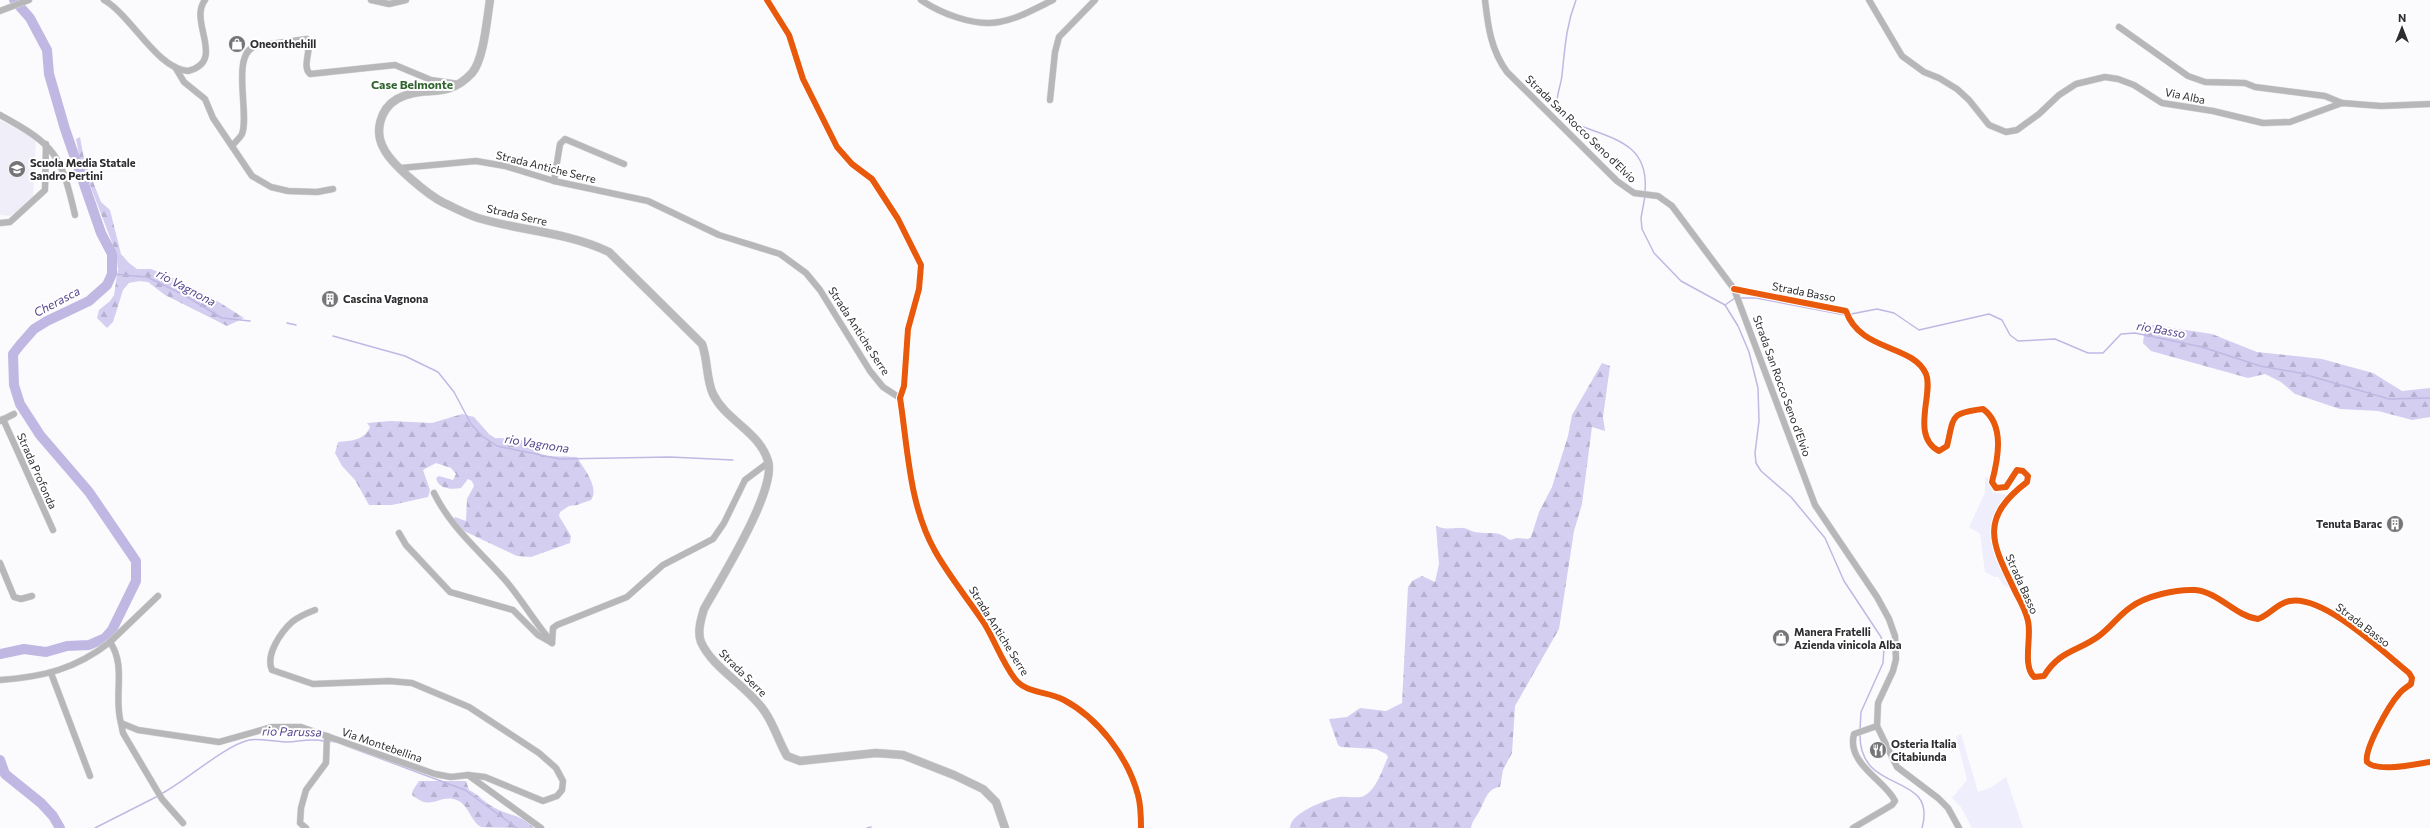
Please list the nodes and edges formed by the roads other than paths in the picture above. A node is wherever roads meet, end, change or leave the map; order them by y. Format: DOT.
graph roads {
  1 [pos="29,0"];
  2 [pos="104,0"];
  3 [pos="205,0"];
  4 [pos="371,0"];
  5 [pos="406,0"];
  6 [pos="490,0"];
  7 [pos="767,0"];
  8 [pos="921,0"];
  9 [pos="1054,0"];
  10 [pos="1094,0"];
  11 [pos="1485,0"];
  12 [pos="1868,0"];
  13 [pos="2,10"];
  14 [pos="2119,28"];
  15 [pos="175,67"];
  16 [pos="461,84"];
  17 [pos="1050,100"];
  18 [pos="2342,103"];
  19 [pos="2430,104"];
  20 [pos="0,114"];
  21 [pos="46,144"];
  22 [pos="232,146"];
  23 [pos="624,164"];
  24 [pos="401,168"];
  25 [pos="554,182"];
  26 [pos="333,188"];
  27 [pos="75,215"];
  28 [pos="0,223"];
  29 [pos="1736,291"];
  30 [pos="900,398"];
  31 [pos="14,414"];
  32 [pos="2,420"];
  33 [pos="769,462"];
  34 [pos="434,493"];
  35 [pos="53,530"];
  36 [pos="399,532"];
  37 [pos="0,563"];
  38 [pos="32,596"];
  39 [pos="158,596"];
  40 [pos="314,610"];
  41 [pos="110,642"];
  42 [pos="552,643"];
  43 [pos="51,673"];
  44 [pos="0,680"];
  45 [pos="121,723"];
  46 [pos="1877,726"];
  47 [pos="327,737"];
  48 [pos="2430,762"];
  49 [pos="468,775"];
  50 [pos="90,776"];
  51 [pos="183,823"];
  52 [pos="306,828"];
  53 [pos="541,828"];
  54 [pos="1005,828"];
  55 [pos="1141,828"];
  56 [pos="1853,828"];
  57 [pos="1959,828"];
  1 -- 13 [label="street"];
  2 -- 15 [label="street"];
  3 -- 15 [label="street"];
  4 -- 5 [label="street"];
  6 -- 16 [label="main road, Strada Serre"];
  7 -- 30 [label="street"];
  8 -- 9 [label="street"];
  10 -- 17 [label="street"];
  11 -- 29 [label="street, Strada San Rocco Seno d'Elvio"];
  12 -- 18 [label="street, Via Alba"];
  14 -- 18 [label="street"];
  15 -- 22 [label="street"];
  16 -- 22 [label="street"];
  16 -- 24 [label="main road, Strada Serre"];
  18 -- 19 [label="street, Via Alba"];
  20 -- 21 [label="street"];
  21 -- 27 [label="street"];
  21 -- 28 [label="street"];
  22 -- 26 [label="street"];
  23 -- 25 [label="street"];
  24 -- 25 [label="street, Strada Antiche Serre"];
  24 -- 33 [label="main road, Strada Serre"];
  25 -- 30 [label="street, Strada Antiche Serre"];
  29 -- 46 [label="street, Strada San Rocco Seno d'Elvio"];
  29 -- 48 [label="street, Strada Basso"];
  30 -- 55 [label="street, Strada Antiche Serre"];
  31 -- 32 [label="street, Strada Profonda"];
  32 -- 35 [label="street, Strada Profonda"];
  33 -- 42 [label="street"];
  33 -- 54 [label="main road, Strada Serre"];
  34 -- 42 [label="street"];
  36 -- 42 [label="street"];
  37 -- 38 [label="street"];
  39 -- 41 [label="street"];
  40 -- 49 [label="street, Via Montebellina"];
  41 -- 43 [label="street"];
  41 -- 45 [label="street"];
  43 -- 44 [label="street"];
  43 -- 50 [label="street"];
  45 -- 47 [label="street, Via Montebellina"];
  45 -- 51 [label="street"];
  46 -- 56 [label="street"];
  46 -- 57 [label="street, Strada San Rocco Seno d'Elvio"];
  47 -- 49 [label="street, Via Montebellina"];
  47 -- 52 [label="street"];
  49 -- 53 [label="street"];
}
